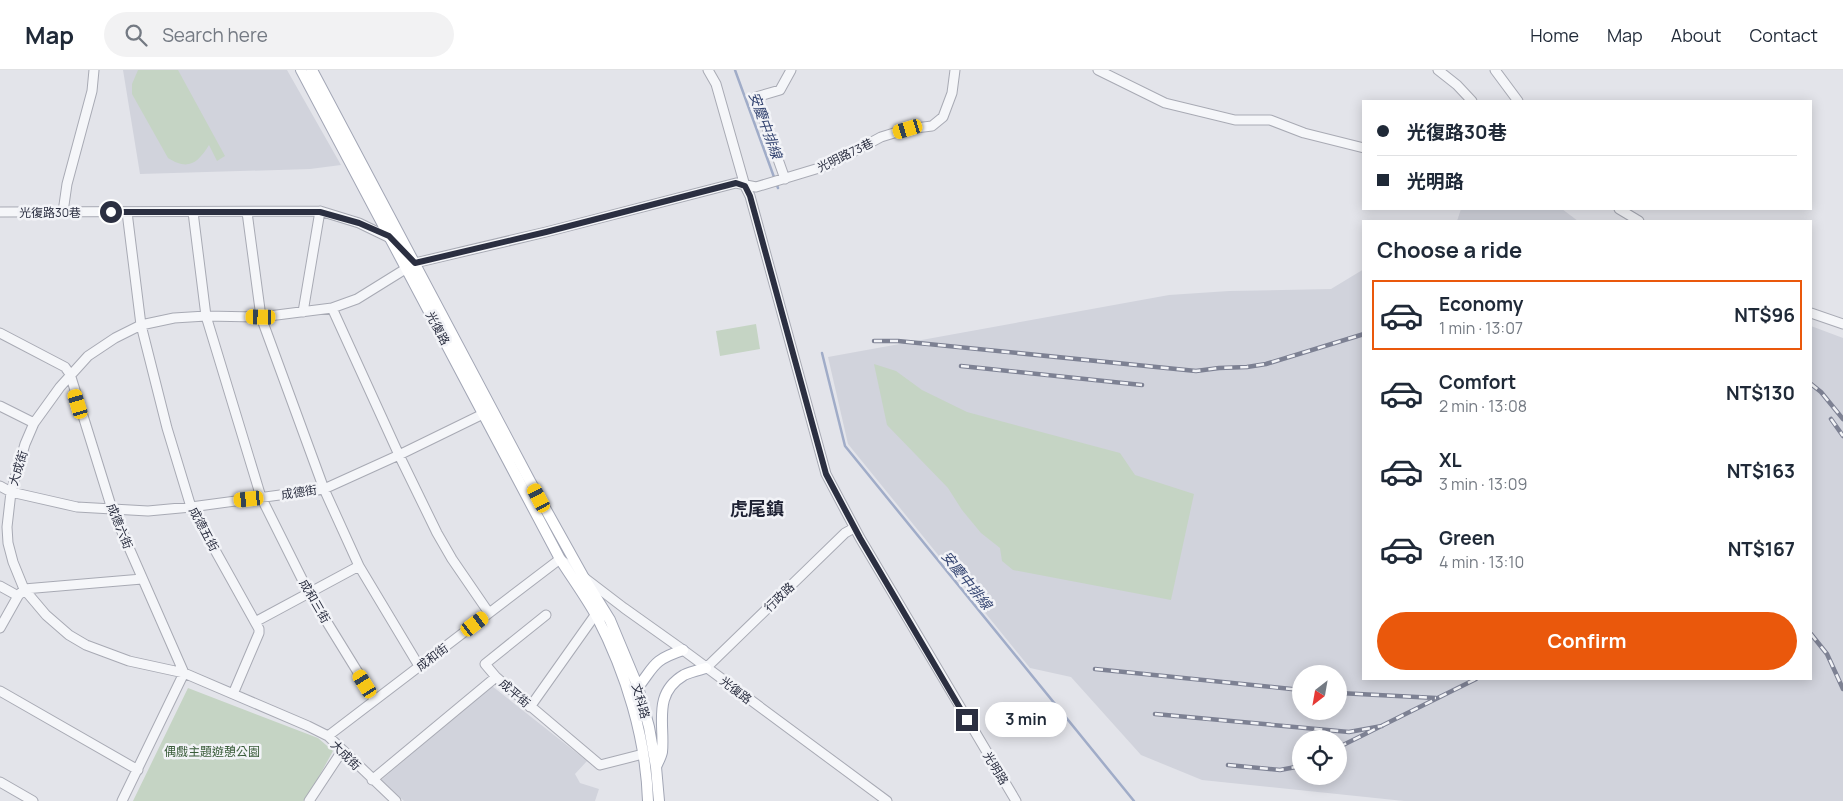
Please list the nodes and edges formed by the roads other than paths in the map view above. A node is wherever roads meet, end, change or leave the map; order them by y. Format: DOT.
graph roads {
  1 [pos="94,70"];
  2 [pos="301,70"];
  3 [pos="312,70"];
  4 [pos="708,70"];
  5 [pos="791,70"];
  6 [pos="955,70"];
  7 [pos="1098,70"];
  8 [pos="1438,70"];
  9 [pos="1495,70"];
  10 [pos="1471,100"];
  11 [pos="1517,100"];
  12 [pos="1362,148"];
  13 [pos="785,179"];
  14 [pos="745,186"];
  15 [pos="1621,210"];
  16 [pos="0,212"];
  17 [pos="63,212"];
  18 [pos="127,212"];
  19 [pos="193,212"];
  20 [pos="247,212"];
  21 [pos="320,212"];
  22 [pos="1637,220"];
  23 [pos="389,236"];
  24 [pos="411,266"];
  25 [pos="332,308"];
  26 [pos="303,312"];
  27 [pos="1812,313"];
  28 [pos="206,316"];
  29 [pos="261,317"];
  30 [pos="1843,324"];
  31 [pos="141,325"];
  32 [pos="0,332"];
  33 [pos="70,374"];
  34 [pos="0,406"];
  35 [pos="483,414"];
  36 [pos="34,423"];
  37 [pos="399,455"];
  38 [pos="0,486"];
  39 [pos="324,489"];
  40 [pos="11,492"];
  41 [pos="261,498"];
  42 [pos="191,507"];
  43 [pos="112,509"];
  44 [pos="854,528"];
  45 [pos="560,559"];
  46 [pos="359,566"];
  47 [pos="584,578"];
  48 [pos="142,579"];
  49 [pos="0,586"];
  50 [pos="21,592"];
  51 [pos="309,593"];
  52 [pos="609,597"];
  53 [pos="599,611"];
  54 [pos="489,614"];
  55 [pos="546,615"];
  56 [pos="255,622"];
  57 [pos="0,628"];
  58 [pos="684,650"];
  59 [pos="419,666"];
  60 [pos="706,668"];
  61 [pos="184,674"];
  62 [pos="496,677"];
  63 [pos="638,687"];
  64 [pos="0,690"];
  65 [pos="233,694"];
  66 [pos="630,698"];
  67 [pos="375,700"];
  68 [pos="530,707"];
  69 [pos="328,736"];
  70 [pos="342,751"];
  71 [pos="644,754"];
  72 [pos="656,767"];
  73 [pos="138,770"];
  74 [pos="372,780"];
  75 [pos="0,782"];
  76 [pos="33,801"];
  77 [pos="122,801"];
  78 [pos="308,801"];
  79 [pos="396,801"];
  80 [pos="648,801"];
  81 [pos="659,801"];
  82 [pos="887,801"];
  83 [pos="1016,801"];
  1 -- 17 [label="street"];
  2 -- 23 [label="main road, 光復路"];
  3 -- 24 [label="main road, 光復路"];
  4 -- 14 [label="street, 光明路"];
  5 -- 13 [label="street"];
  6 -- 13 [label="street, 光明路73巷"];
  7 -- 12 [label="street"];
  8 -- 10 [label="street"];
  9 -- 11 [label="street"];
  13 -- 14 [label="street, 光明路73巷"];
  14 -- 24 [label="street"];
  14 -- 44 [label="street, 光明路"];
  15 -- 22 [label="street"];
  16 -- 17 [label="street, 光復路30巷"];
  17 -- 18 [label="street, 光復路30巷"];
  18 -- 19 [label="street, 光復路30巷"];
  18 -- 31 [label="street, 成德五街"];
  19 -- 20 [label="street, 光復路30巷"];
  19 -- 28 [label="street, 成和三街"];
  20 -- 21 [label="street, 光復路30巷"];
  20 -- 29 [label="street"];
  21 -- 23 [label="street, 光復路30巷"];
  21 -- 26 [label="street"];
  23 -- 24 [label="main road, 光復路"];
  24 -- 25 [label="street, 大成街"];
  24 -- 35 [label="main road, 光復路"];
  24 -- 47 [label="main road, 光復路"];
  25 -- 26 [label="street, 大成街"];
  25 -- 37 [label="street"];
  26 -- 29 [label="street, 大成街"];
  27 -- 30 [label="street"];
  28 -- 29 [label="street, 大成街"];
  28 -- 31 [label="street, 大成街"];
  28 -- 41 [label="street, 成和三街"];
  29 -- 39 [label="street"];
  31 -- 33 [label="street, 大成街"];
  31 -- 42 [label="street, 成德五街"];
  32 -- 33 [label="street"];
  33 -- 36 [label="street, 大成街"];
  33 -- 43 [label="street, 成德六街"];
  34 -- 36 [label="street"];
  35 -- 37 [label="street, 成德街"];
  35 -- 45 [label="main road, 光復路"];
  36 -- 40 [label="street, 大成街"];
  37 -- 39 [label="street, 成德街"];
  37 -- 54 [label="street"];
  38 -- 40 [label="street, 成德街"];
  39 -- 41 [label="street, 成德街"];
  39 -- 46 [label="street"];
  40 -- 43 [label="street, 成德街"];
  40 -- 50 [label="street, 大成街"];
  41 -- 42 [label="street, 成德街"];
  41 -- 51 [label="street, 成和三街"];
  42 -- 43 [label="street, 成德街"];
  42 -- 56 [label="street, 成德五街"];
  43 -- 48 [label="street, 成德六街"];
  44 -- 60 [label="street, 行政路"];
  44 -- 83 [label="street, 光明路"];
  45 -- 47 [label="street, 光復路"];
  45 -- 53 [label="main road, 文科路"];
  45 -- 54 [label="street, 成和街"];
  46 -- 51 [label="street"];
  46 -- 59 [label="street"];
  47 -- 52 [label="street, 光復路"];
  47 -- 53 [label="main road, 文科路"];
  48 -- 50 [label="street"];
  48 -- 61 [label="street, 成德六街"];
  49 -- 50 [label="street"];
  50 -- 57 [label="street"];
  50 -- 61 [label="street, 大成街"];
  51 -- 56 [label="street"];
  51 -- 67 [label="street, 成和三街"];
  52 -- 53 [label="street"];
  52 -- 58 [label="street, 光復路"];
  53 -- 63 [label="main road, 文科路"];
  53 -- 66 [label="main road, 文科路"];
  53 -- 68 [label="street"];
  54 -- 59 [label="street, 成和街"];
  55 -- 62 [label="street"];
  56 -- 65 [label="street"];
  58 -- 60 [label="street, 光復路"];
  58 -- 63 [label="main road"];
  59 -- 67 [label="street, 成和街"];
  60 -- 72 [label="main road"];
  60 -- 82 [label="street, 光復路"];
  61 -- 65 [label="street, 大成街"];
  61 -- 73 [label="street"];
  62 -- 68 [label="street, 成平街"];
  62 -- 74 [label="street, 成平街"];
  63 -- 66 [label="main road"];
  63 -- 72 [label="main road, 文科路"];
  64 -- 73 [label="street"];
  65 -- 69 [label="street, 大成街"];
  66 -- 71 [label="main road, 文科路"];
  67 -- 69 [label="street, 成和街"];
  68 -- 71 [label="street, 成平街"];
  69 -- 70 [label="street, 大成街"];
  70 -- 74 [label="street, 大成街"];
  70 -- 78 [label="street"];
  71 -- 80 [label="main road, 文科路"];
  72 -- 81 [label="main road, 文科路"];
  73 -- 77 [label="street"];
  74 -- 79 [label="street, 大成街"];
  75 -- 76 [label="street"];
}
